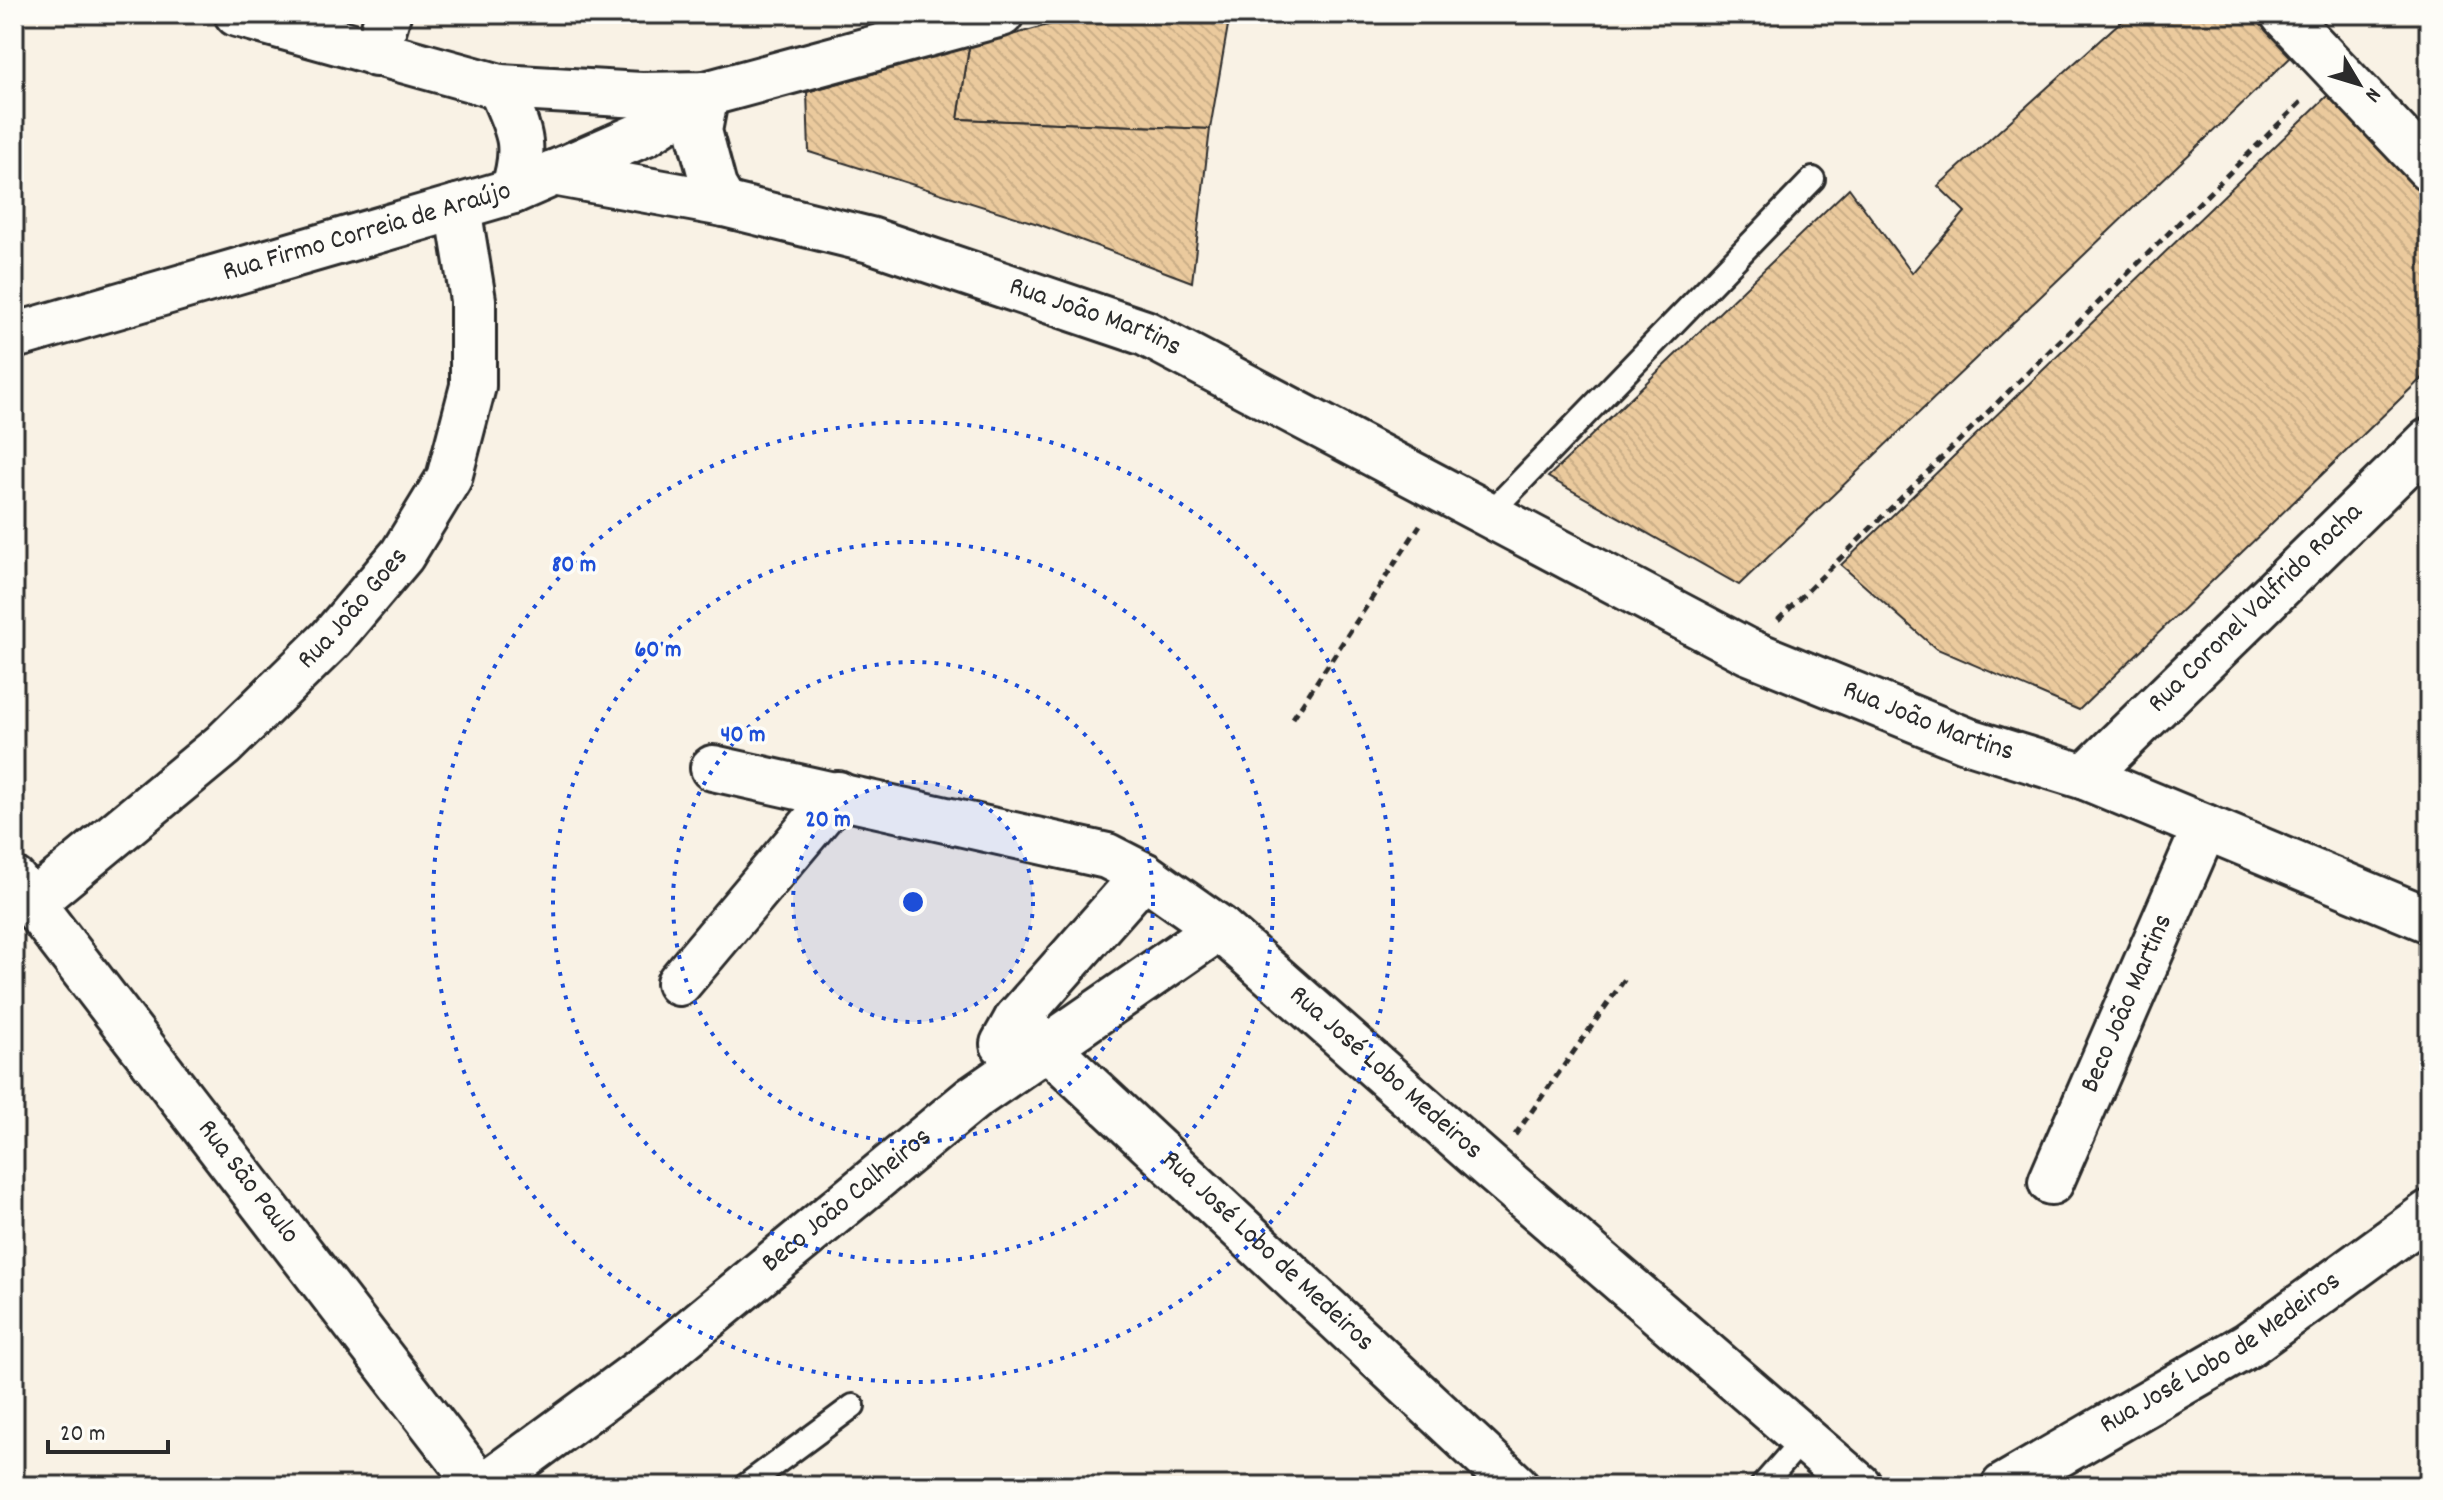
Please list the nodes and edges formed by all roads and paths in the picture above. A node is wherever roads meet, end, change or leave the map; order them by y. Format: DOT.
graph roads {
  1 [pos="237,14"];
  2 [pos="1001,14"];
  3 [pos="2283,14"];
  4 [pos="382,34"];
  5 [pos="2335,69"];
  6 [pos="500,87"];
  7 [pos="706,94"];
  8 [pos="2429,168"];
  9 [pos="553,173"];
  10 [pos="1813,179"];
  11 [pos="513,191"];
  12 [pos="724,204"];
  13 [pos="458,207"];
  14 [pos="14,336"];
  15 [pos="2429,441"];
  16 [pos="1442,491"];
  17 [pos="1489,514"];
  18 [pos="1747,651"];
  19 [pos="1293,718"];
  20 [pos="713,768"];
  21 [pos="2085,777"];
  22 [pos="838,794"];
  23 [pos="2205,827"];
  24 [pos="1144,875"];
  25 [pos="23,892"];
  26 [pos="2429,920"];
  27 [pos="1219,928"];
  28 [pos="1627,976"];
  29 [pos="679,983"];
  30 [pos="1017,1019"];
  31 [pos="1048,1048"];
  32 [pos="972,1099"];
  33 [pos="1491,1168"];
  34 [pos="2051,1182"];
  35 [pos="2429,1213"];
  36 [pos="853,1406"];
  37 [pos="1804,1438"];
  38 [pos="482,1486"];
  39 [pos="745,1486"];
  40 [pos="1516,1486"];
  41 [pos="1762,1486"];
  42 [pos="1859,1486"];
  43 [pos="2004,1486"];
  1 -- 4 [label="street, Rua Firmo Correia de Araújo"];
  2 -- 7 [label="street, Rua Firmo Correia de Araújo"];
  3 -- 5 [label="street"];
  4 -- 6 [label="street, Rua Firmo Correia de Araújo"];
  5 -- 8 [label="street"];
  5 -- 18 [label="path"];
  6 -- 7 [label="street, Rua Firmo Correia de Araújo"];
  6 -- 11 [label="street"];
  7 -- 9 [label="street, Rua Firmo Correia de Araújo"];
  7 -- 12 [label="street"];
  9 -- 11 [label="street, Rua Firmo Correia de Araújo"];
  9 -- 12 [label="street, Rua João Martins"];
  10 -- 17 [label="lane"];
  11 -- 13 [label="street, Rua Firmo Correia de Araújo"];
  12 -- 16 [label="street, Rua João Martins"];
  13 -- 14 [label="street, Rua Firmo Correia de Araújo"];
  13 -- 25 [label="street, Rua João Goes"];
  15 -- 21 [label="street, Rua Coronel Valfrido Rocha"];
  16 -- 17 [label="street, Rua João Martins"];
  16 -- 19 [label="path"];
  17 -- 18 [label="street, Rua João Martins"];
  18 -- 21 [label="street, Rua João Martins"];
  20 -- 22 [label="street, Rua José Lobo Medeiros"];
  21 -- 23 [label="street, Rua João Martins"];
  22 -- 24 [label="street, Rua José Lobo Medeiros"];
  22 -- 29 [label="street"];
  23 -- 26 [label="street, Rua João Martins"];
  23 -- 34 [label="street, Beco João Martins"];
  24 -- 27 [label="street, Rua José Lobo Medeiros"];
  24 -- 30 [label="street"];
  25 -- 38 [label="street, Rua São Paulo"];
  27 -- 31 [label="street, Beco João Calheiros"];
  27 -- 33 [label="street, Rua José Lobo Medeiros"];
  28 -- 33 [label="path"];
  30 -- 31 [label="street, Rua José Lobo de Medeiros"];
  30 -- 32 [label="street"];
  31 -- 32 [label="street, Beco João Calheiros"];
  31 -- 40 [label="street, Rua José Lobo de Medeiros"];
  32 -- 38 [label="street, Beco João Calheiros"];
  33 -- 37 [label="street, Rua José Lobo Medeiros"];
  35 -- 43 [label="street, Rua José Lobo de Medeiros"];
  36 -- 39 [label="lane"];
  37 -- 41 [label="lane"];
  37 -- 42 [label="street, Rua José Lobo Medeiros"];
}
